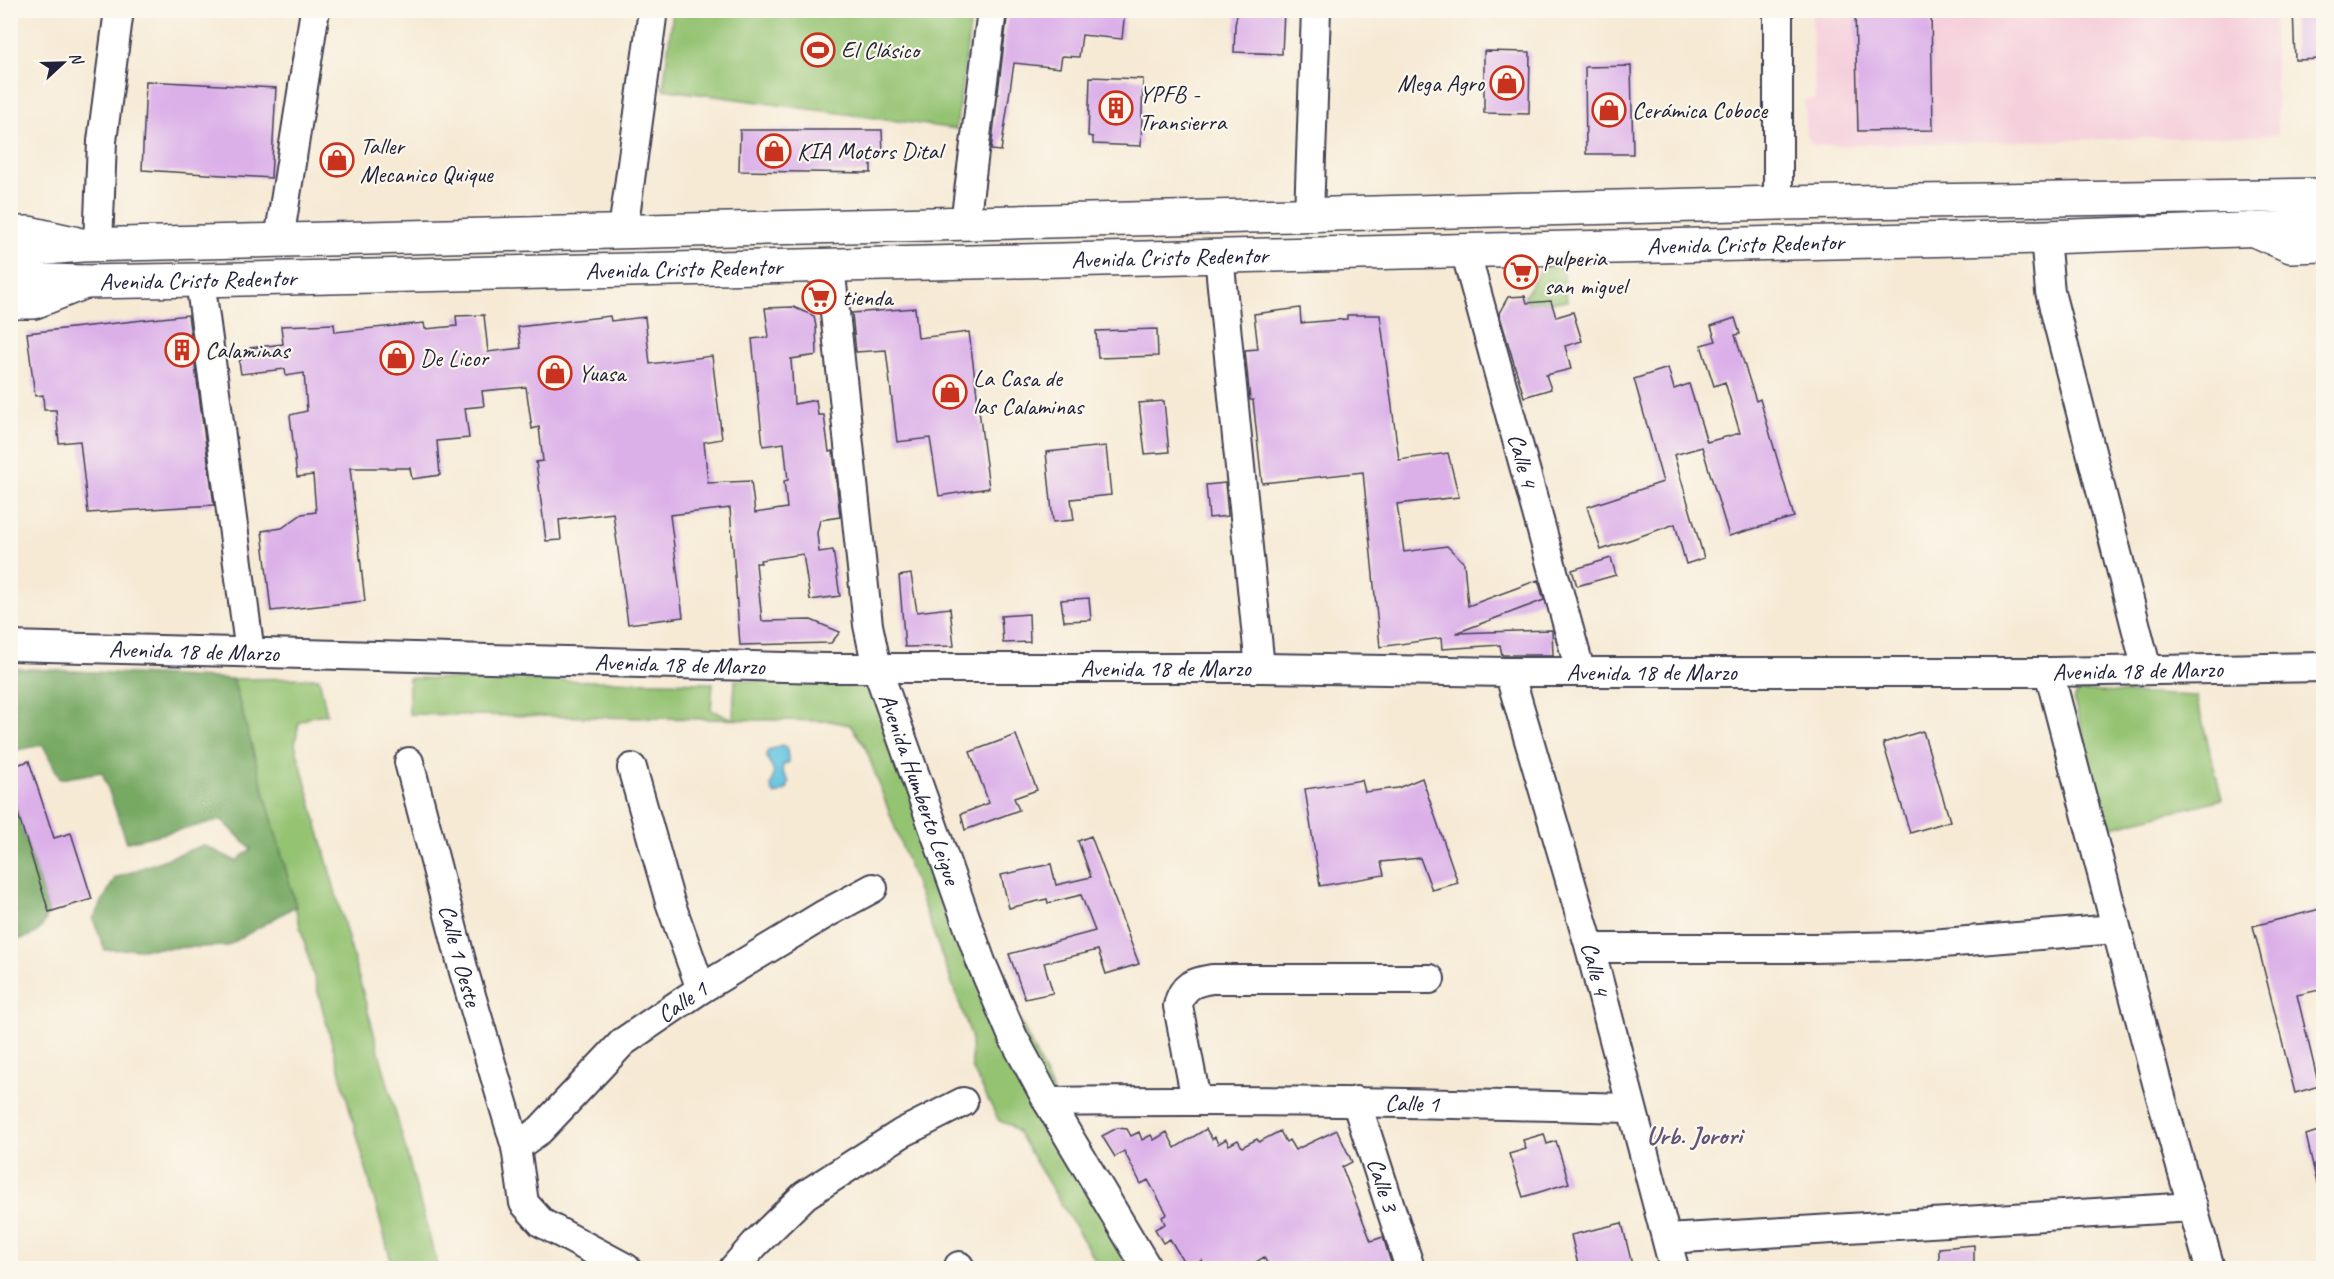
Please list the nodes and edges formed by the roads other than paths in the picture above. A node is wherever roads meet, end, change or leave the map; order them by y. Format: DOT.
graph roads {
  1 [pos="119,10"];
  2 [pos="315,10"];
  3 [pos="653,10"];
  4 [pos="992,10"];
  5 [pos="1316,10"];
  6 [pos="1778,10"];
  7 [pos="2315,190"];
  8 [pos="1778,203"];
  9 [pos="1309,215"];
  10 [pos="965,223"];
  11 [pos="623,231"];
  12 [pos="2315,233"];
  13 [pos="2045,237"];
  14 [pos="279,240"];
  15 [pos="90,245"];
  16 [pos="1465,250"];
  17 [pos="1219,256"];
  18 [pos="830,265"];
  19 [pos="13,266"];
  20 [pos="200,280"];
  21 [pos="10,646"];
  22 [pos="250,653"];
  23 [pos="2324,667"];
  24 [pos="877,668"];
  25 [pos="1260,668"];
  26 [pos="1580,670"];
  27 [pos="2147,670"];
  28 [pos="1509,672"];
  29 [pos="2049,672"];
  30 [pos="408,762"];
  31 [pos="632,768"];
  32 [pos="873,888"];
  33 [pos="2115,929"];
  34 [pos="1590,948"];
  35 [pos="1430,979"];
  36 [pos="701,989"];
  37 [pos="1196,1100"];
  38 [pos="1356,1101"];
  39 [pos="963,1102"];
  40 [pos="1048,1102"];
  41 [pos="1630,1108"];
  42 [pos="516,1147"];
  43 [pos="2193,1207"];
  44 [pos="1667,1239"];
  45 [pos="626,1269"];
  46 [pos="734,1269"];
  47 [pos="1147,1269"];
  48 [pos="1410,1269"];
  49 [pos="1674,1269"];
  50 [pos="2210,1269"];
  1 -- 15 [label="street"];
  2 -- 14 [label="street"];
  3 -- 11 [label="street"];
  4 -- 10 [label="street"];
  5 -- 9 [label="street"];
  6 -- 8 [label="street"];
  7 -- 8 [label="highway, Avenida Cristo Redentor"];
  8 -- 9 [label="highway, Avenida Cristo Redentor"];
  9 -- 10 [label="highway, Avenida Cristo Redentor"];
  10 -- 11 [label="highway, Avenida Cristo Redentor"];
  11 -- 14 [label="highway, Avenida Cristo Redentor"];
  12 -- 13 [label="highway, Avenida Cristo Redentor"];
  13 -- 16 [label="highway, Avenida Cristo Redentor"];
  13 -- 27 [label="street"];
  14 -- 15 [label="highway, Avenida Cristo Redentor"];
  15 -- 19 [label="highway, Avenida Cristo Redentor"];
  16 -- 17 [label="highway, Avenida Cristo Redentor"];
  16 -- 26 [label="street, Calle 4"];
  17 -- 18 [label="highway, Avenida Cristo Redentor"];
  17 -- 25 [label="street"];
  18 -- 20 [label="highway, Avenida Cristo Redentor"];
  18 -- 24 [label="street, Avenida Humberto Leigue"];
  19 -- 20 [label="highway, Avenida Cristo Redentor"];
  20 -- 22 [label="street"];
  21 -- 22 [label="street, Avenida 18 de Marzo"];
  22 -- 24 [label="street, Avenida 18 de Marzo"];
  23 -- 27 [label="street, Avenida 18 de Marzo"];
  24 -- 25 [label="street, Avenida 18 de Marzo"];
  24 -- 40 [label="street, Avenida Humberto Leigue"];
  25 -- 28 [label="street, Avenida 18 de Marzo"];
  26 -- 28 [label="street, Avenida 18 de Marzo"];
  26 -- 29 [label="street, Avenida 18 de Marzo"];
  27 -- 29 [label="street, Avenida 18 de Marzo"];
  28 -- 34 [label="street, Calle 4"];
  29 -- 33 [label="street"];
  30 -- 42 [label="street, Calle 1 Oeste"];
  31 -- 36 [label="street"];
  32 -- 36 [label="street, Calle 1"];
  33 -- 34 [label="street"];
  33 -- 43 [label="street"];
  34 -- 41 [label="street, Calle 4"];
  35 -- 37 [label="street"];
  36 -- 42 [label="street, Calle 1"];
  37 -- 38 [label="street, Calle 1"];
  37 -- 40 [label="street, Calle 1"];
  38 -- 41 [label="street, Calle 1"];
  38 -- 48 [label="street, Calle 3"];
  39 -- 46 [label="street"];
  40 -- 47 [label="street, Avenida Humberto Leigue"];
  41 -- 44 [label="street, Calle 4"];
  42 -- 45 [label="street, Calle 1 Oeste"];
  43 -- 44 [label="street"];
  43 -- 50 [label="street"];
  44 -- 49 [label="street, Calle 4"];
}
